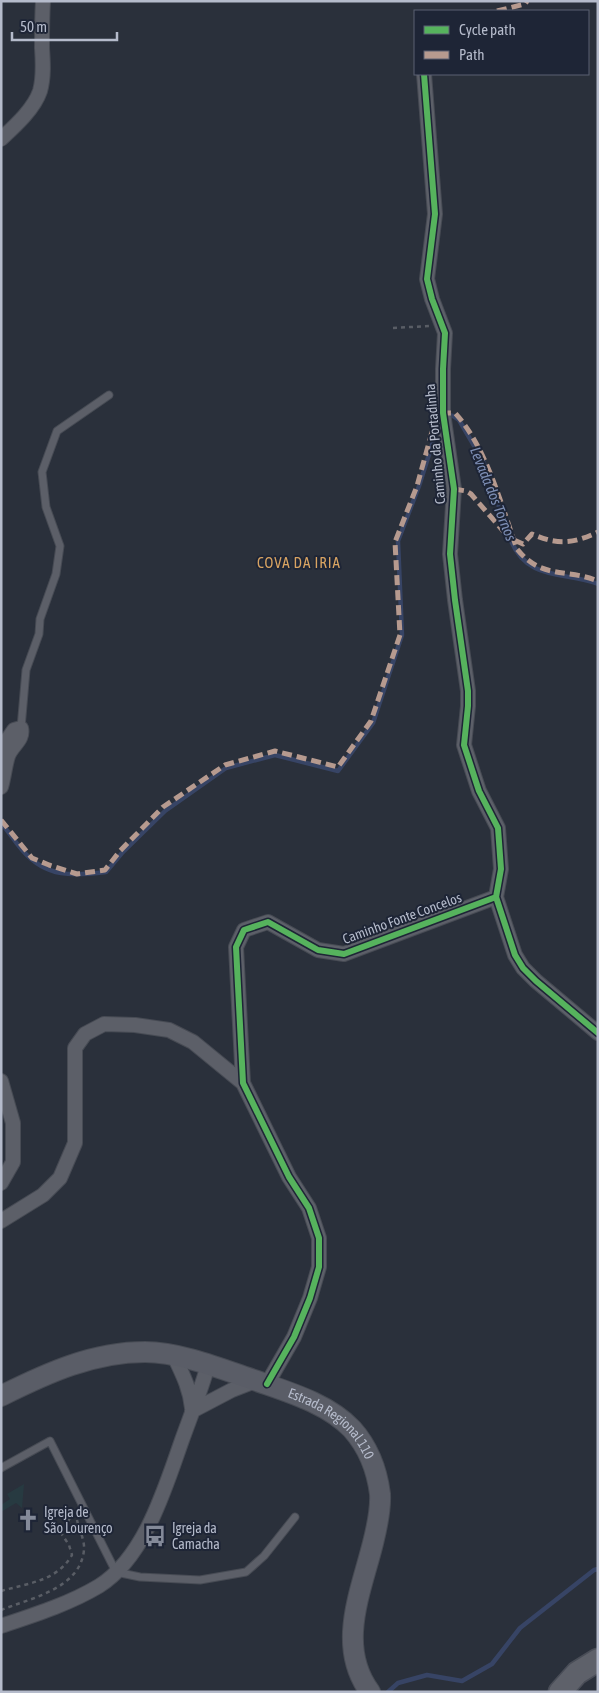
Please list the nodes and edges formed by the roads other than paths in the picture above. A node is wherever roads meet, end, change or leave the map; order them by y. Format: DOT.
graph roads {
  1 [pos="43,1"];
  2 [pos="424,75"];
  3 [pos="1,139"];
  4 [pos="109,395"];
  5 [pos="21,728"];
  6 [pos="1,748"];
  7 [pos="1,787"];
  8 [pos="496,897"];
  9 [pos="598,1033"];
  10 [pos="1,1080"];
  11 [pos="243,1083"];
  12 [pos="1,1183"];
  13 [pos="1,1221"];
  14 [pos="174,1356"];
  15 [pos="208,1364"];
  16 [pos="261,1382"];
  17 [pos="1,1396"];
  18 [pos="192,1411"];
  19 [pos="1,1468"];
  20 [pos="295,1517"];
  21 [pos="116,1572"];
  22 [pos="1,1626"];
  23 [pos="594,1662"];
  24 [pos="370,1692"];
  25 [pos="560,1692"];
  1 -- 3 [label="street"];
  2 -- 8 [label="street, Caminho da Portadinha"];
  4 -- 5 [label="lane"];
  5 -- 6 [label="street"];
  5 -- 7 [label="street"];
  8 -- 9 [label="street"];
  8 -- 11 [label="street, Caminho Fonte Concelos"];
  10 -- 12 [label="street"];
  11 -- 13 [label="street"];
  11 -- 16 [label="street, Caminho Fonte Concelos"];
  14 -- 15 [label="main road, Estrada Regional 110"];
  14 -- 17 [label="main road, Estrada Regional 110"];
  14 -- 18 [label="street"];
  15 -- 16 [label="main road, Estrada Regional 110"];
  15 -- 18 [label="street"];
  16 -- 18 [label="street"];
  16 -- 24 [label="main road, Estrada Regional 110"];
  18 -- 21 [label="street"];
  19 -- 21 [label="lane"];
  20 -- 21 [label="lane"];
  21 -- 22 [label="street"];
  23 -- 25 [label="main road"];
}
